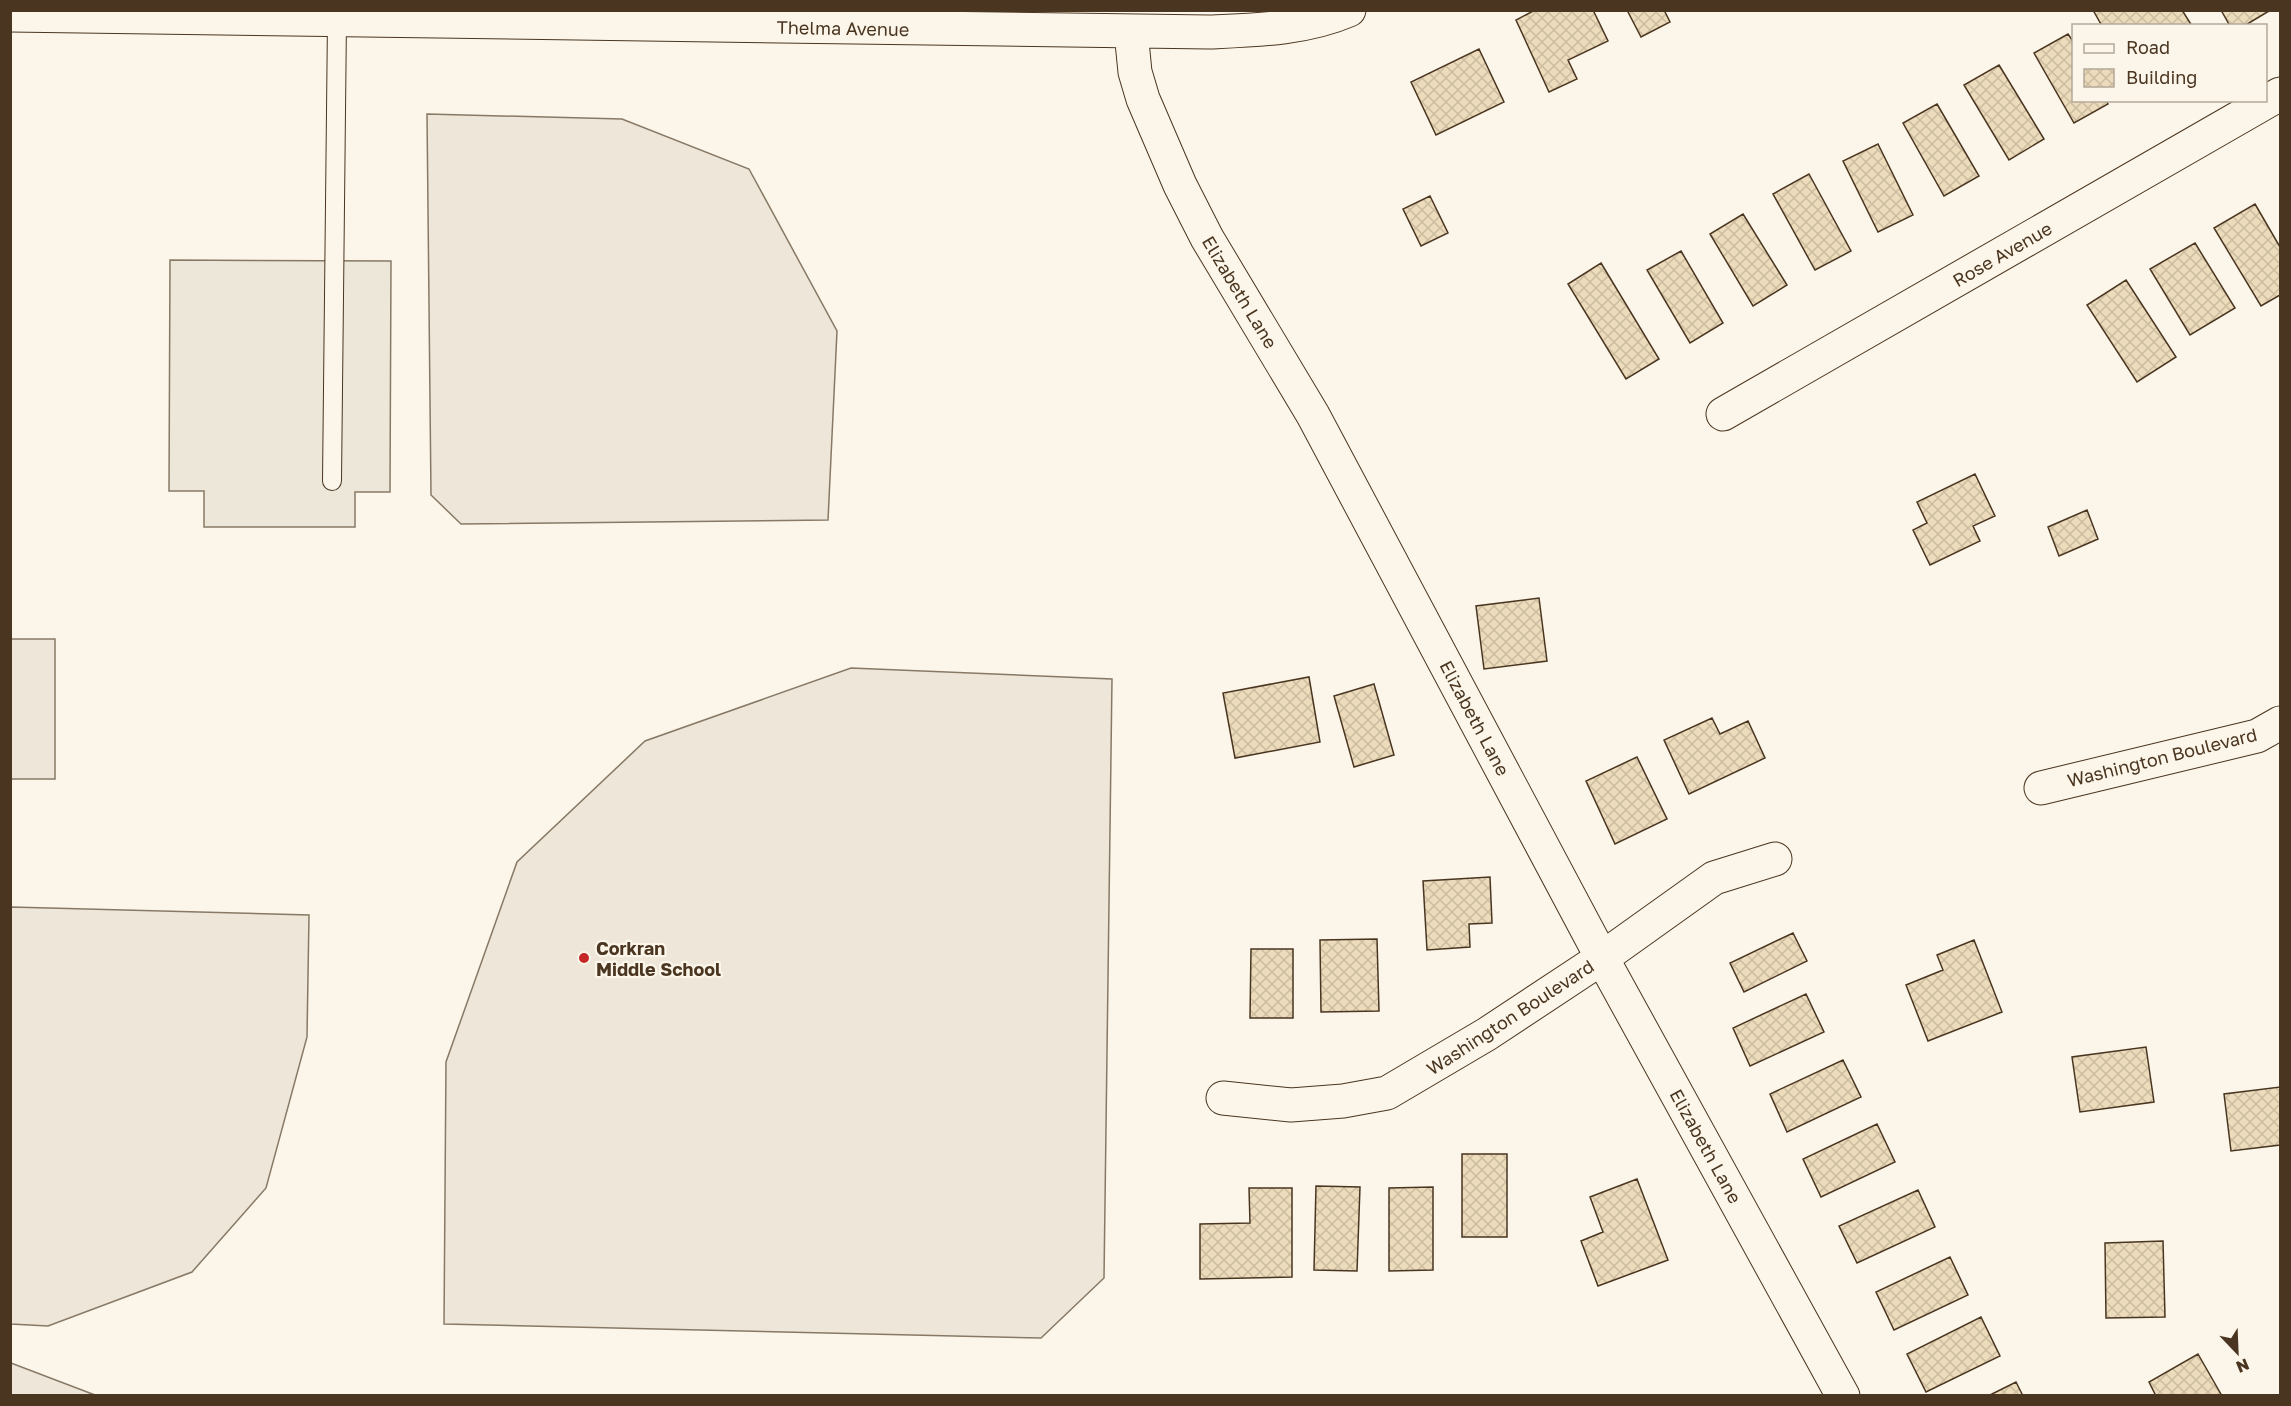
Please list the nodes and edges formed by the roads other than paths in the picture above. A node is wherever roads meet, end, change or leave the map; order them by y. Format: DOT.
graph roads {
  1 [pos="1349,10"];
  2 [pos="10,15"];
  3 [pos="337,20"];
  4 [pos="1131,32"];
  5 [pos="2266,102"];
  6 [pos="1723,414"];
  7 [pos="332,481"];
  8 [pos="2280,723"];
  9 [pos="2041,788"];
  10 [pos="1775,859"];
  11 [pos="1602,958"];
  12 [pos="1222,1098"];
  13 [pos="1843,1395"];
  1 -- 4 [label="street, Thelma Avenue"];
  2 -- 3 [label="street, Thelma Avenue"];
  3 -- 4 [label="street, Thelma Avenue"];
  3 -- 7 [label="lane"];
  4 -- 11 [label="street, Elizabeth Lane"];
  5 -- 6 [label="street, Rose Avenue"];
  8 -- 9 [label="street, Washington Boulevard"];
  10 -- 11 [label="street, Washington Boulevard"];
  11 -- 12 [label="street, Washington Boulevard"];
  11 -- 13 [label="street, Elizabeth Lane"];
}
